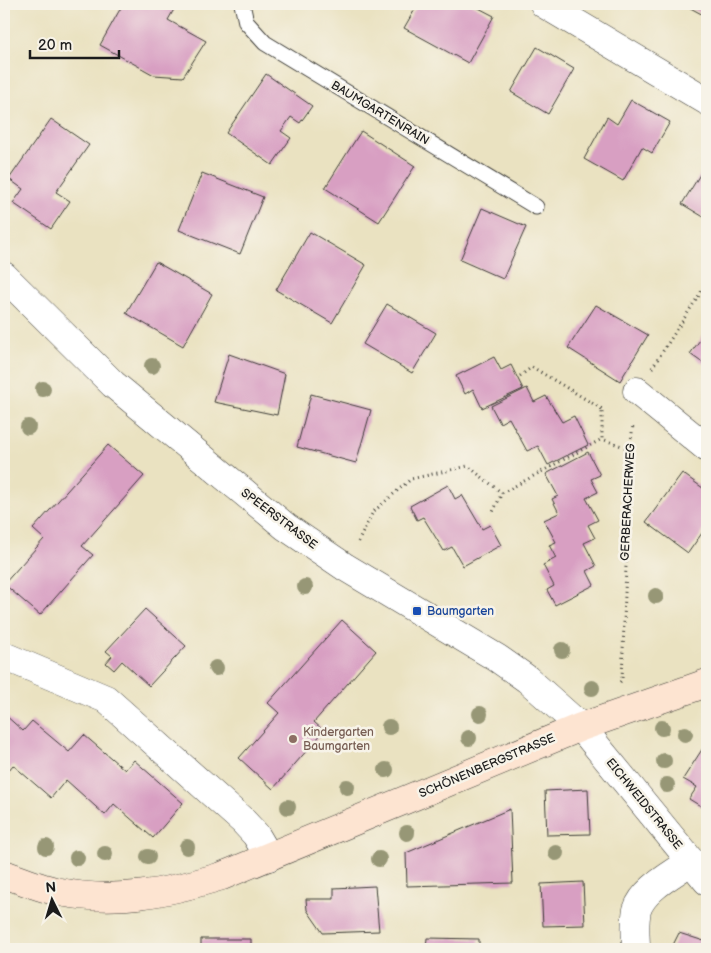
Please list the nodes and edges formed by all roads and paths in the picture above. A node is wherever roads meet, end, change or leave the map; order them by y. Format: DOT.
graph roads {
  1 [pos="242,4"];
  2 [pos="544,4"];
  3 [pos="707,101"];
  4 [pos="536,207"];
  5 [pos="4,276"];
  6 [pos="707,282"];
  7 [pos="520,376"];
  8 [pos="637,391"];
  9 [pos="602,440"];
  10 [pos="707,448"];
  11 [pos="630,450"];
  12 [pos="502,493"];
  13 [pos="492,514"];
  14 [pos="345,568"];
  15 [pos="4,656"];
  16 [pos="707,683"];
  17 [pos="616,687"];
  18 [pos="581,727"];
  19 [pos="269,857"];
  20 [pos="699,871"];
  21 [pos="4,874"];
  22 [pos="636,949"];
  1 -- 4 [label="lane, BAUMGARTENRAIN"];
  2 -- 3 [label="street"];
  5 -- 14 [label="street, SPEERSTRASSE"];
  6 -- 8 [label="path, GERBERACHERWEG"];
  7 -- 9 [label="path"];
  8 -- 10 [label="street"];
  8 -- 11 [label="path, GERBERACHERWEG"];
  9 -- 11 [label="path"];
  9 -- 12 [label="path"];
  11 -- 17 [label="path, GERBERACHERWEG"];
  12 -- 13 [label="path"];
  12 -- 14 [label="path"];
  14 -- 18 [label="street, SPEERSTRASSE"];
  15 -- 19 [label="street"];
  16 -- 18 [label="street, SCHÖNENBERGSTRASSE"];
  18 -- 19 [label="street, SCHÖNENBERGSTRASSE"];
  18 -- 20 [label="street, EICHWEIDSTRASSE"];
  19 -- 21 [label="street, SCHÖNENBERGSTRASSE"];
  20 -- 22 [label="street"];
}
